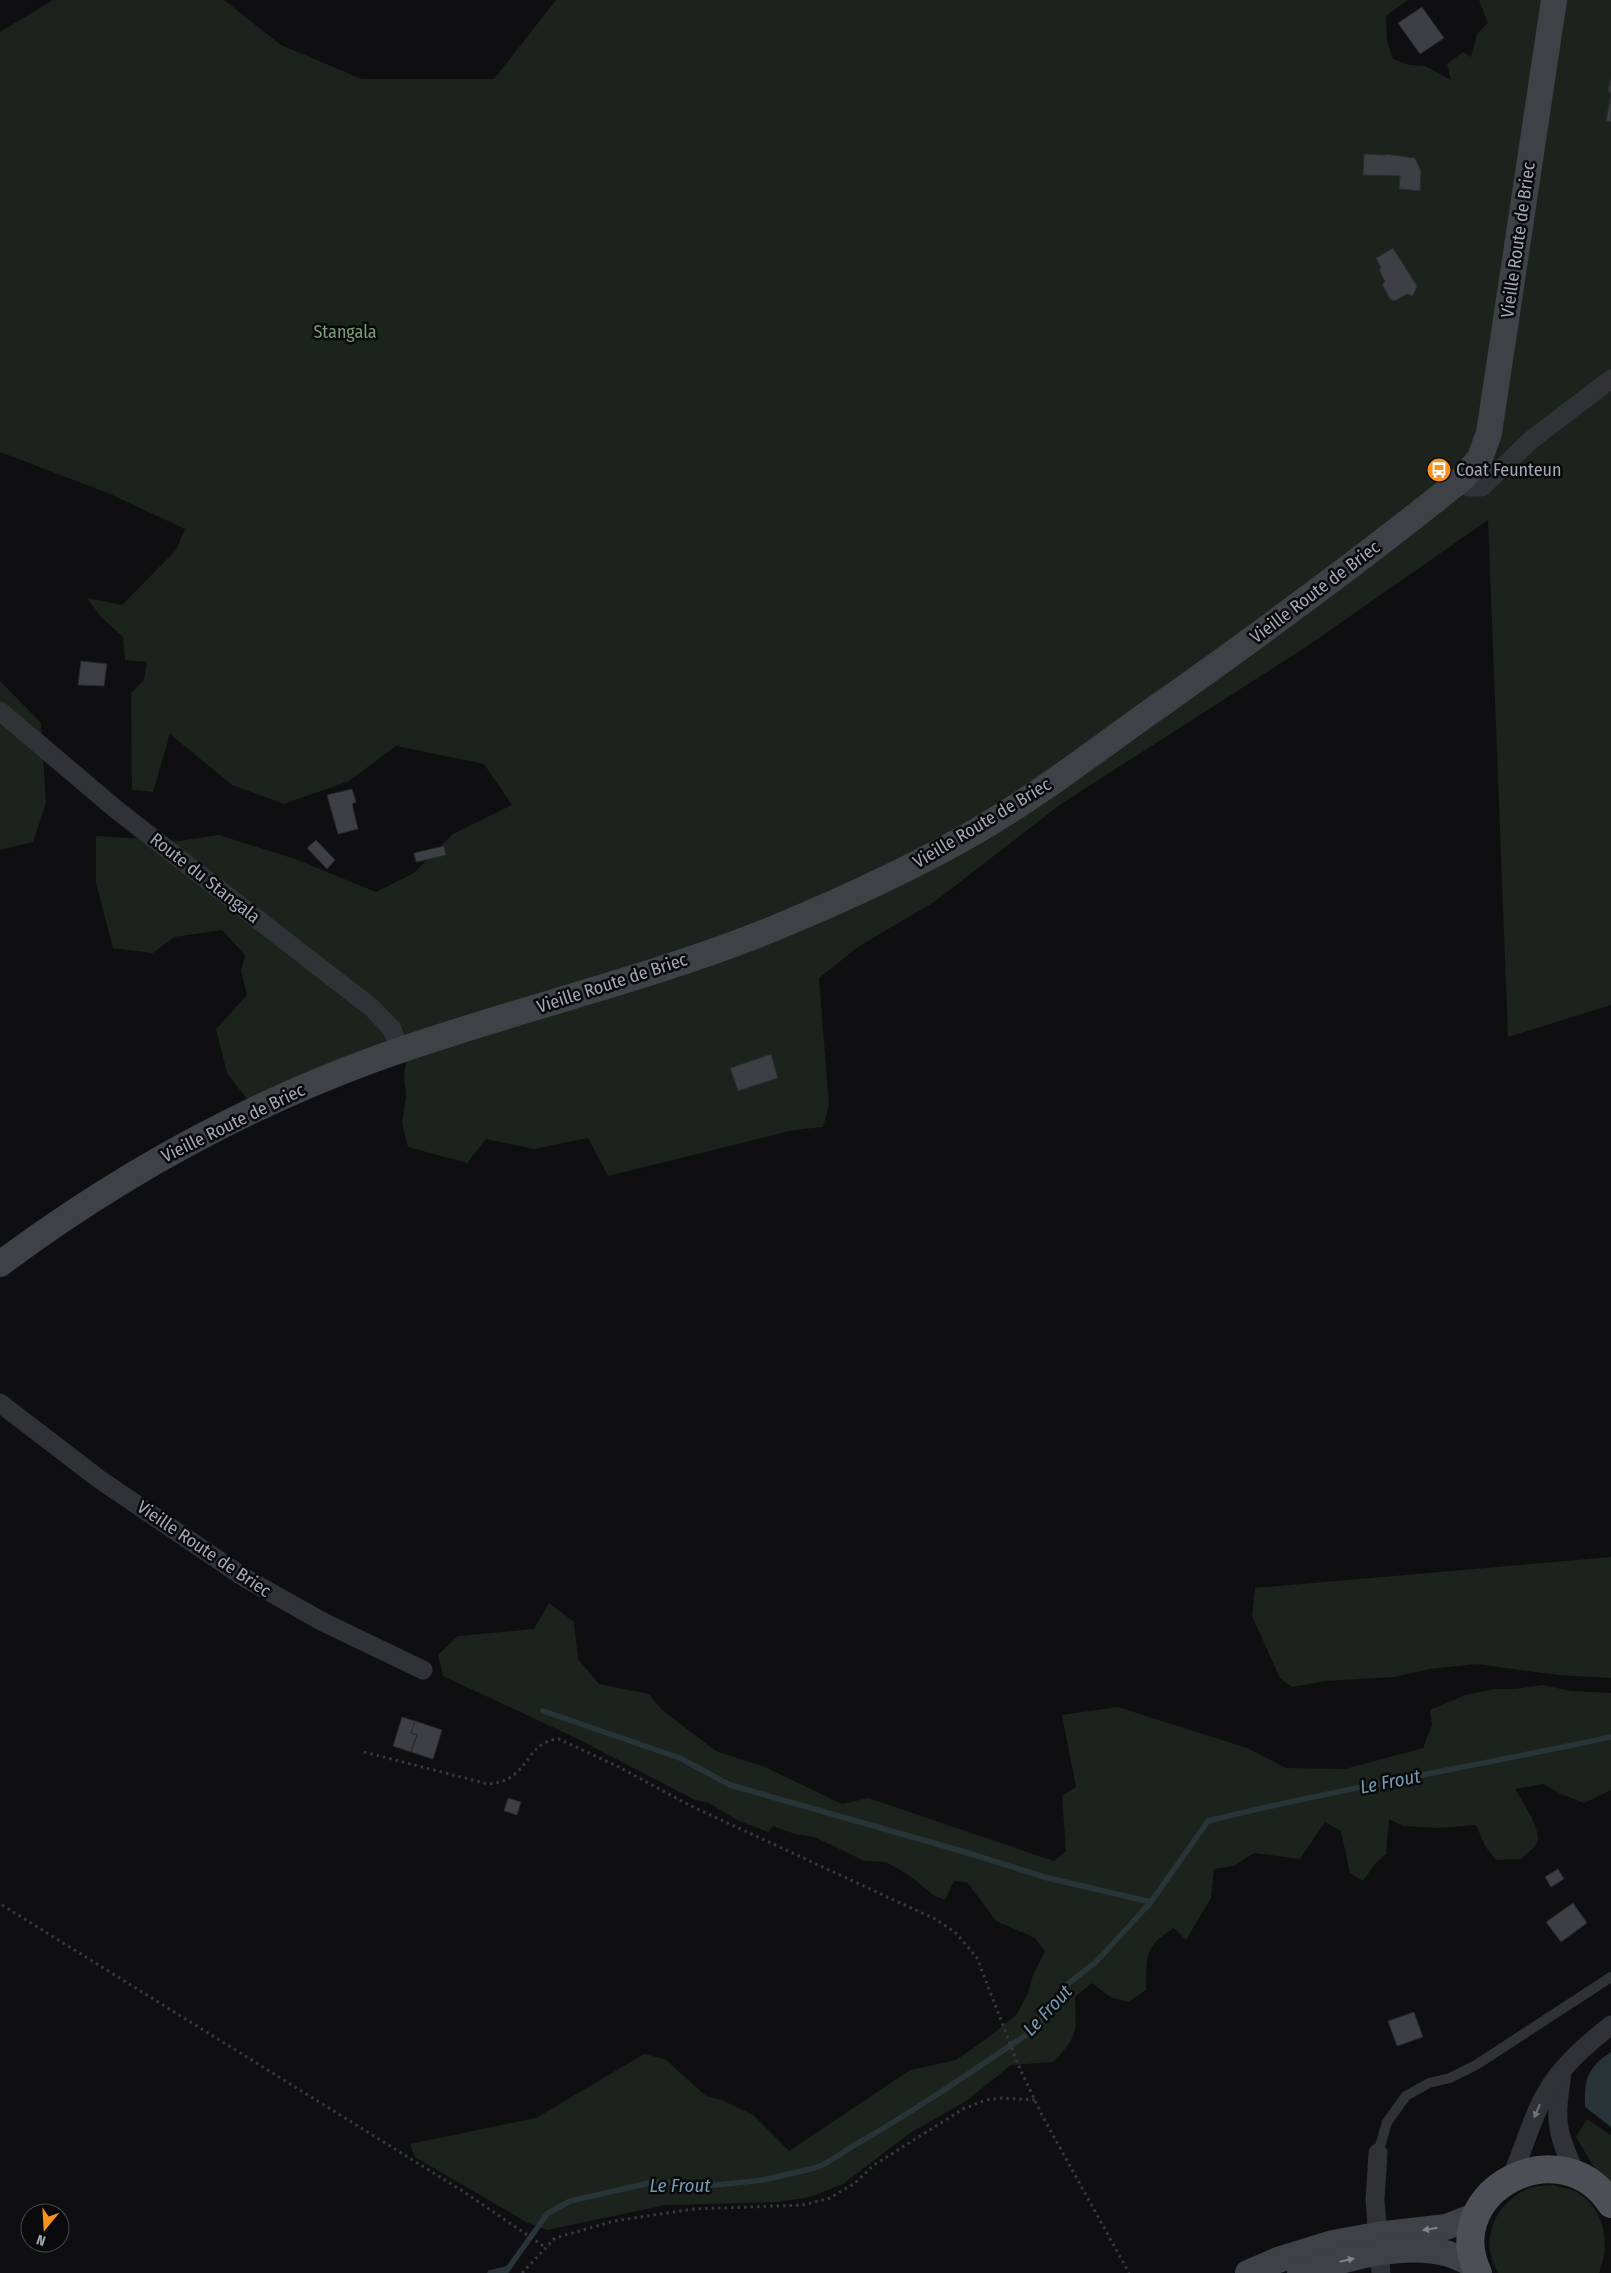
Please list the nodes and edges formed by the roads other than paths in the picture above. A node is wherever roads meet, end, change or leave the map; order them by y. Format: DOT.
graph roads {
  1 [pos="1554,0"];
  2 [pos="1611,379"];
  3 [pos="1463,478"];
  4 [pos="0,712"];
  5 [pos="400,1051"];
  6 [pos="0,1264"];
  7 [pos="0,1403"];
  8 [pos="423,1670"];
  9 [pos="1611,1977"];
  10 [pos="1611,2025"];
  11 [pos="1563,2069"];
  12 [pos="1378,2153"];
  13 [pos="1576,2174"];
  14 [pos="1511,2177"];
  15 [pos="1611,2204"];
  16 [pos="1477,2216"];
  17 [pos="1379,2253"];
  18 [pos="1476,2269"];
  19 [pos="1248,2273"];
  20 [pos="1300,2273"];
  1 -- 3 [label="street, Vieille Route de Briec"];
  2 -- 3 [label="street"];
  3 -- 5 [label="street, Vieille Route de Briec"];
  4 -- 5 [label="street, Route du Stangala"];
  5 -- 6 [label="street, Vieille Route de Briec"];
  7 -- 8 [label="street, Vieille Route de Briec"];
  9 -- 12 [label="lane"];
  10 -- 11 [label="street"];
  11 -- 13 [label="street"];
  11 -- 14 [label="street, one-way"];
  12 -- 17 [label="street"];
  13 -- 14 [label="main road"];
  13 -- 15 [label="main road"];
  14 -- 16 [label="main road"];
  16 -- 17 [label="street, one-way"];
  16 -- 18 [label="main road"];
  17 -- 18 [label="street"];
  17 -- 19 [label="street"];
  20 -- 17 [label="street, one-way"];
}
